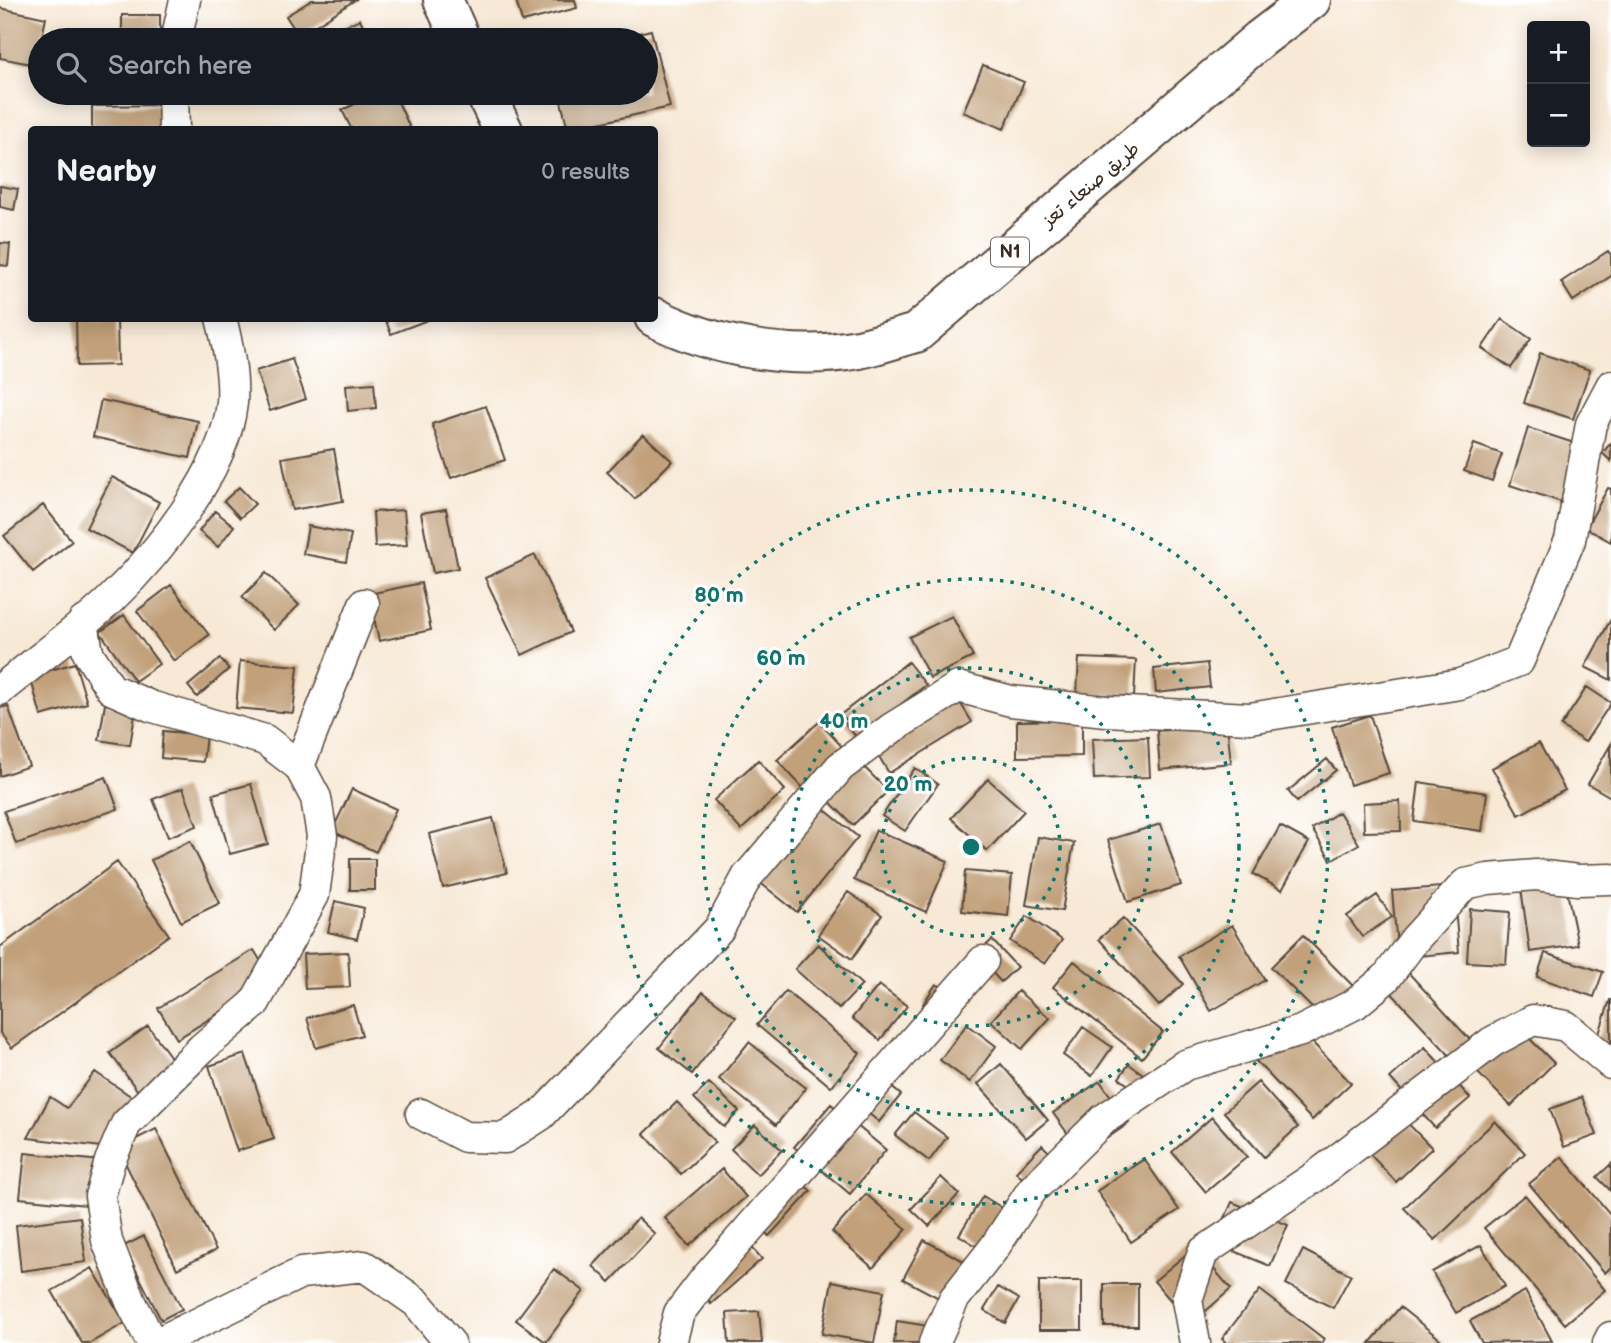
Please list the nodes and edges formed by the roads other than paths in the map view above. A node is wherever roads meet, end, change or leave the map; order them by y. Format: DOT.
graph roads {
  1 [pos="185,0"];
  2 [pos="443,0"];
  3 [pos="1311,0"];
  4 [pos="179,28"];
  5 [pos="456,28"];
  6 [pos="173,105"];
  7 [pos="491,105"];
  8 [pos="174,126"];
  9 [pos="501,126"];
  10 [pos="658,319"];
  11 [pos="222,322"];
  12 [pos="1611,386"];
  13 [pos="364,604"];
  14 [pos="83,622"];
  15 [pos="0,690"];
  16 [pos="299,766"];
  17 [pos="1611,878"];
  18 [pos="983,961"];
  19 [pos="1611,1065"];
  20 [pos="421,1114"];
  21 [pos="1611,1337"];
  22 [pos="154,1343"];
  23 [pos="450,1343"];
  24 [pos="671,1343"];
  25 [pos="934,1343"];
  26 [pos="1195,1343"];
  27 [pos="1608,1343"];
  1 -- 4 [label="street"];
  2 -- 5 [label="highway"];
  3 -- 10 [label="highway, طريق صنعاء تعز / N1"];
  6 -- 8 [label="street"];
  7 -- 9 [label="highway"];
  11 -- 14 [label="street"];
  12 -- 20 [label="street"];
  13 -- 16 [label="street"];
  14 -- 15 [label="street"];
  14 -- 16 [label="street"];
  16 -- 22 [label="street"];
  17 -- 25 [label="street"];
  18 -- 24 [label="street"];
  19 -- 26 [label="street"];
  21 -- 27 [label="street"];
  22 -- 23 [label="street"];
}
